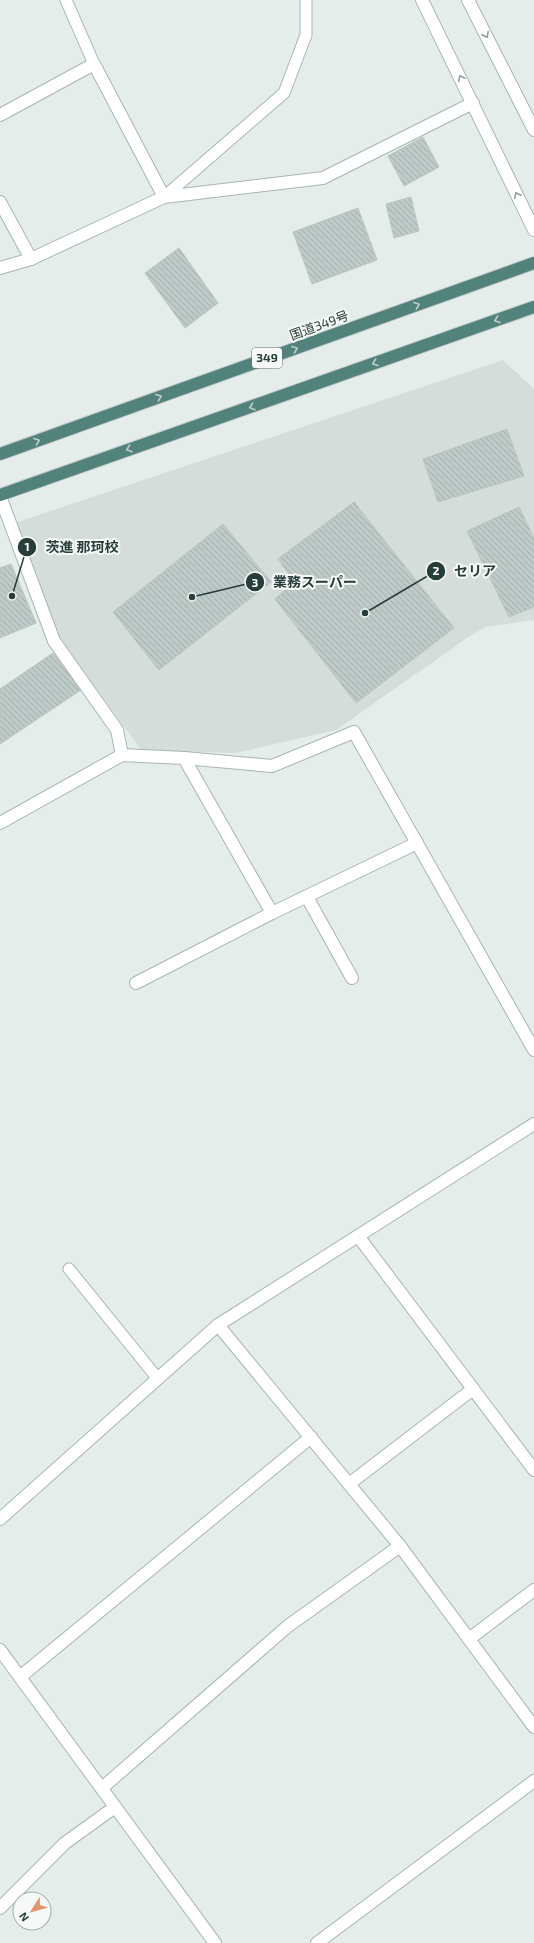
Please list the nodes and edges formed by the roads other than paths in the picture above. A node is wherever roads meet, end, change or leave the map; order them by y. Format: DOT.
graph roads {
  1 [pos="66,0"];
  2 [pos="306,0"];
  3 [pos="422,0"];
  4 [pos="468,0"];
  5 [pos="94,64"];
  6 [pos="473,103"];
  7 [pos="0,115"];
  8 [pos="534,130"];
  9 [pos="164,196"];
  10 [pos="0,202"];
  11 [pos="534,230"];
  12 [pos="31,259"];
  13 [pos="534,263"];
  14 [pos="0,268"];
  15 [pos="534,307"];
  16 [pos="0,454"];
  17 [pos="0,495"];
  18 [pos="122,755"];
  19 [pos="184,758"];
  20 [pos="0,823"];
  21 [pos="416,843"];
  22 [pos="307,897"];
  23 [pos="272,913"];
  24 [pos="352,978"];
  25 [pos="136,983"];
  26 [pos="534,1050"];
  27 [pos="534,1124"];
  28 [pos="358,1236"];
  29 [pos="69,1269"];
  30 [pos="218,1325"];
  31 [pos="158,1379"];
  32 [pos="473,1389"];
  33 [pos="311,1437"];
  34 [pos="534,1470"];
  35 [pos="349,1484"];
  36 [pos="0,1519"];
  37 [pos="400,1546"];
  38 [pos="534,1590"];
  39 [pos="469,1639"];
  40 [pos="0,1650"];
  41 [pos="20,1677"];
  42 [pos="534,1727"];
  43 [pos="534,1781"];
  44 [pos="102,1788"];
  45 [pos="115,1807"];
  46 [pos="0,1908"];
  47 [pos="215,1943"];
  48 [pos="317,1943"];
  1 -- 5 [label="lane"];
  2 -- 9 [label="lane"];
  6 -- 3 [label="street, one-way"];
  4 -- 8 [label="street, one-way"];
  5 -- 7 [label="street"];
  5 -- 9 [label="street"];
  6 -- 9 [label="street"];
  11 -- 6 [label="street, one-way"];
  9 -- 12 [label="street"];
  10 -- 12 [label="street"];
  12 -- 14 [label="street"];
  16 -- 13 [label="highway, 国道349号 / 349, one-way"];
  15 -- 17 [label="highway, one-way"];
  17 -- 18 [label="street"];
  18 -- 19 [label="street"];
  18 -- 20 [label="street"];
  19 -- 21 [label="street"];
  19 -- 23 [label="street"];
  21 -- 22 [label="street"];
  21 -- 26 [label="street"];
  22 -- 23 [label="street"];
  22 -- 24 [label="street"];
  23 -- 25 [label="street"];
  27 -- 28 [label="street"];
  28 -- 30 [label="street"];
  28 -- 32 [label="street"];
  29 -- 31 [label="lane"];
  30 -- 31 [label="street"];
  30 -- 33 [label="street"];
  31 -- 36 [label="street"];
  32 -- 34 [label="street"];
  32 -- 35 [label="street"];
  33 -- 35 [label="street"];
  33 -- 41 [label="street"];
  35 -- 37 [label="street"];
  37 -- 39 [label="street"];
  37 -- 44 [label="street"];
  38 -- 39 [label="street"];
  39 -- 42 [label="street"];
  40 -- 41 [label="street"];
  41 -- 44 [label="street"];
  43 -- 48 [label="street"];
  44 -- 45 [label="street"];
  45 -- 46 [label="street"];
  45 -- 47 [label="street"];
}
